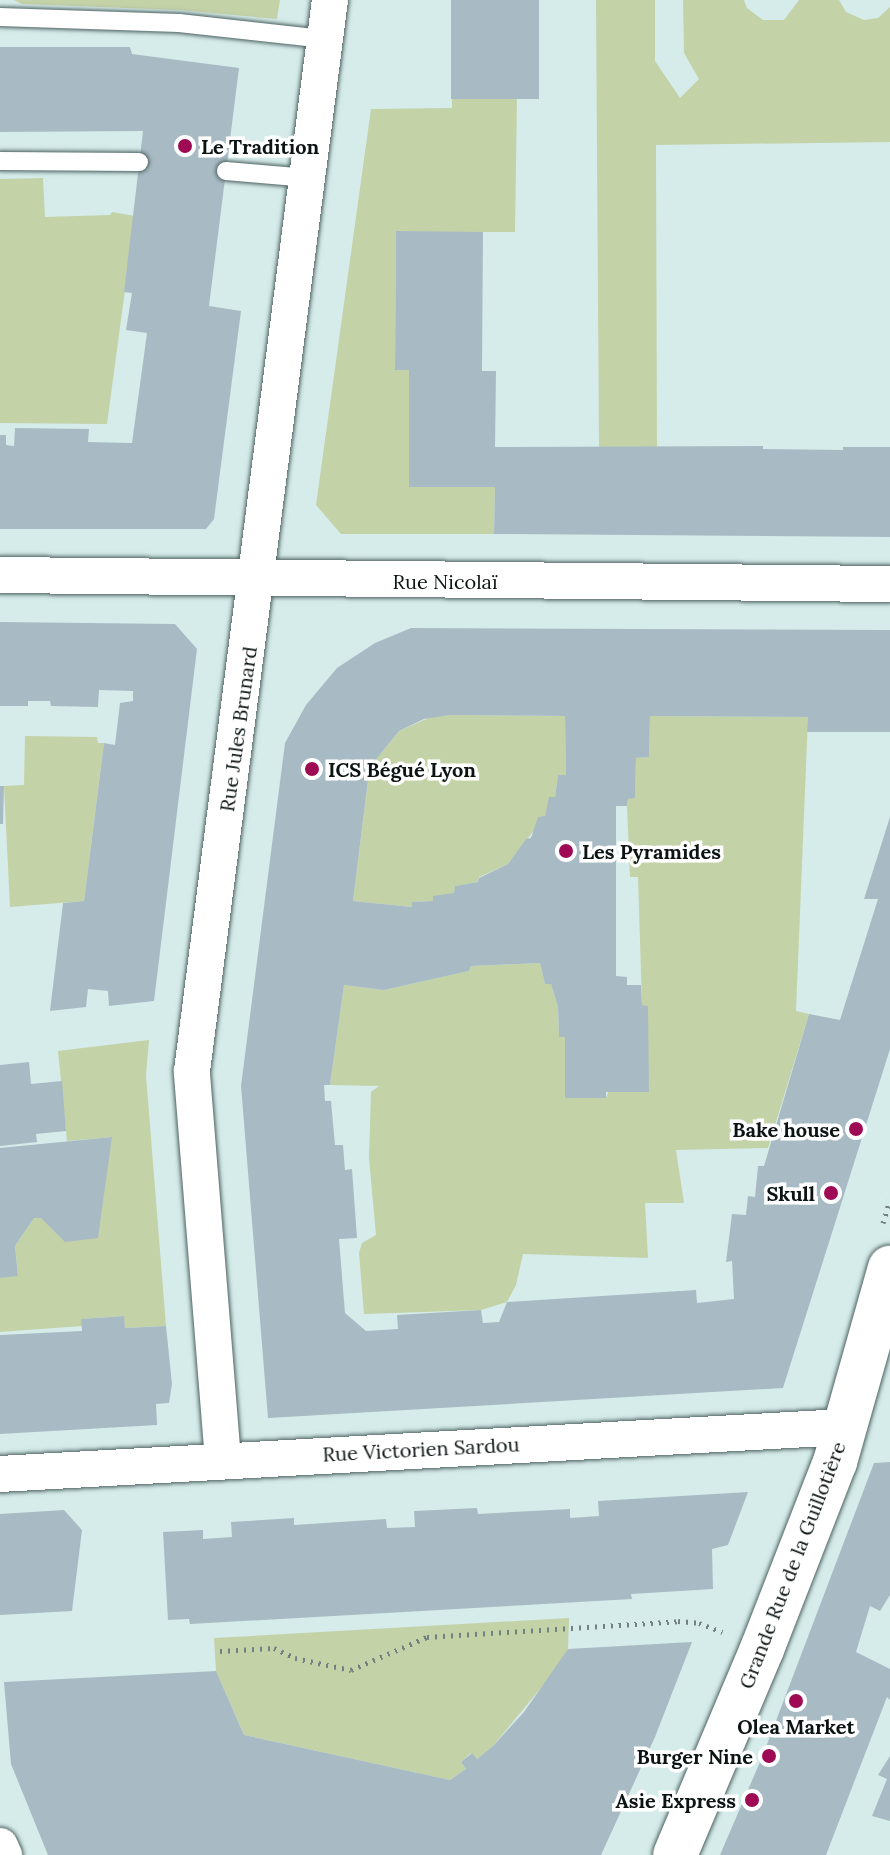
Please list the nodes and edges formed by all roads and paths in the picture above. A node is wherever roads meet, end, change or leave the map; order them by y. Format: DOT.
graph roads {
  1 [pos="330,0"];
  2 [pos="0,17"];
  3 [pos="325,39"];
  4 [pos="0,161"];
  5 [pos="139,162"];
  6 [pos="226,171"];
  7 [pos="308,178"];
  8 [pos="0,575"];
  9 [pos="258,579"];
  10 [pos="890,584"];
  11 [pos="887,1211"];
  12 [pos="890,1226"];
  13 [pos="890,1268"];
  14 [pos="876,1363"];
  15 [pos="843,1427"];
  16 [pos="223,1460"];
  17 [pos="0,1474"];
  18 [pos="762,1649"];
  19 [pos="220,1651"];
  20 [pos="0,1846"];
  21 [pos="4,1855"];
  22 [pos="675,1855"];
  1 -- 3 [label="street, Rue Jules Brunard"];
  2 -- 3 [label="lane"];
  3 -- 7 [label="street, Rue Jules Brunard"];
  4 -- 5 [label="lane"];
  6 -- 7 [label="lane"];
  7 -- 9 [label="street, Rue Jules Brunard"];
  8 -- 9 [label="street, Rue Nicolaï"];
  9 -- 10 [label="street, Rue Nicolaï"];
  9 -- 16 [label="street, Rue Jules Brunard"];
  11 -- 12 [label="path"];
  13 -- 14 [label="main road, Grande Rue de la Guillotière"];
  14 -- 15 [label="main road, Grande Rue de la Guillotière"];
  15 -- 16 [label="street, Rue Victorien Sardou"];
  15 -- 18 [label="main road, Grande Rue de la Guillotière"];
  16 -- 17 [label="street, Rue Victorien Sardou"];
  18 -- 19 [label="path"];
  18 -- 22 [label="main road, Grande Rue de la Guillotière"];
  20 -- 21 [label="street"];
}
